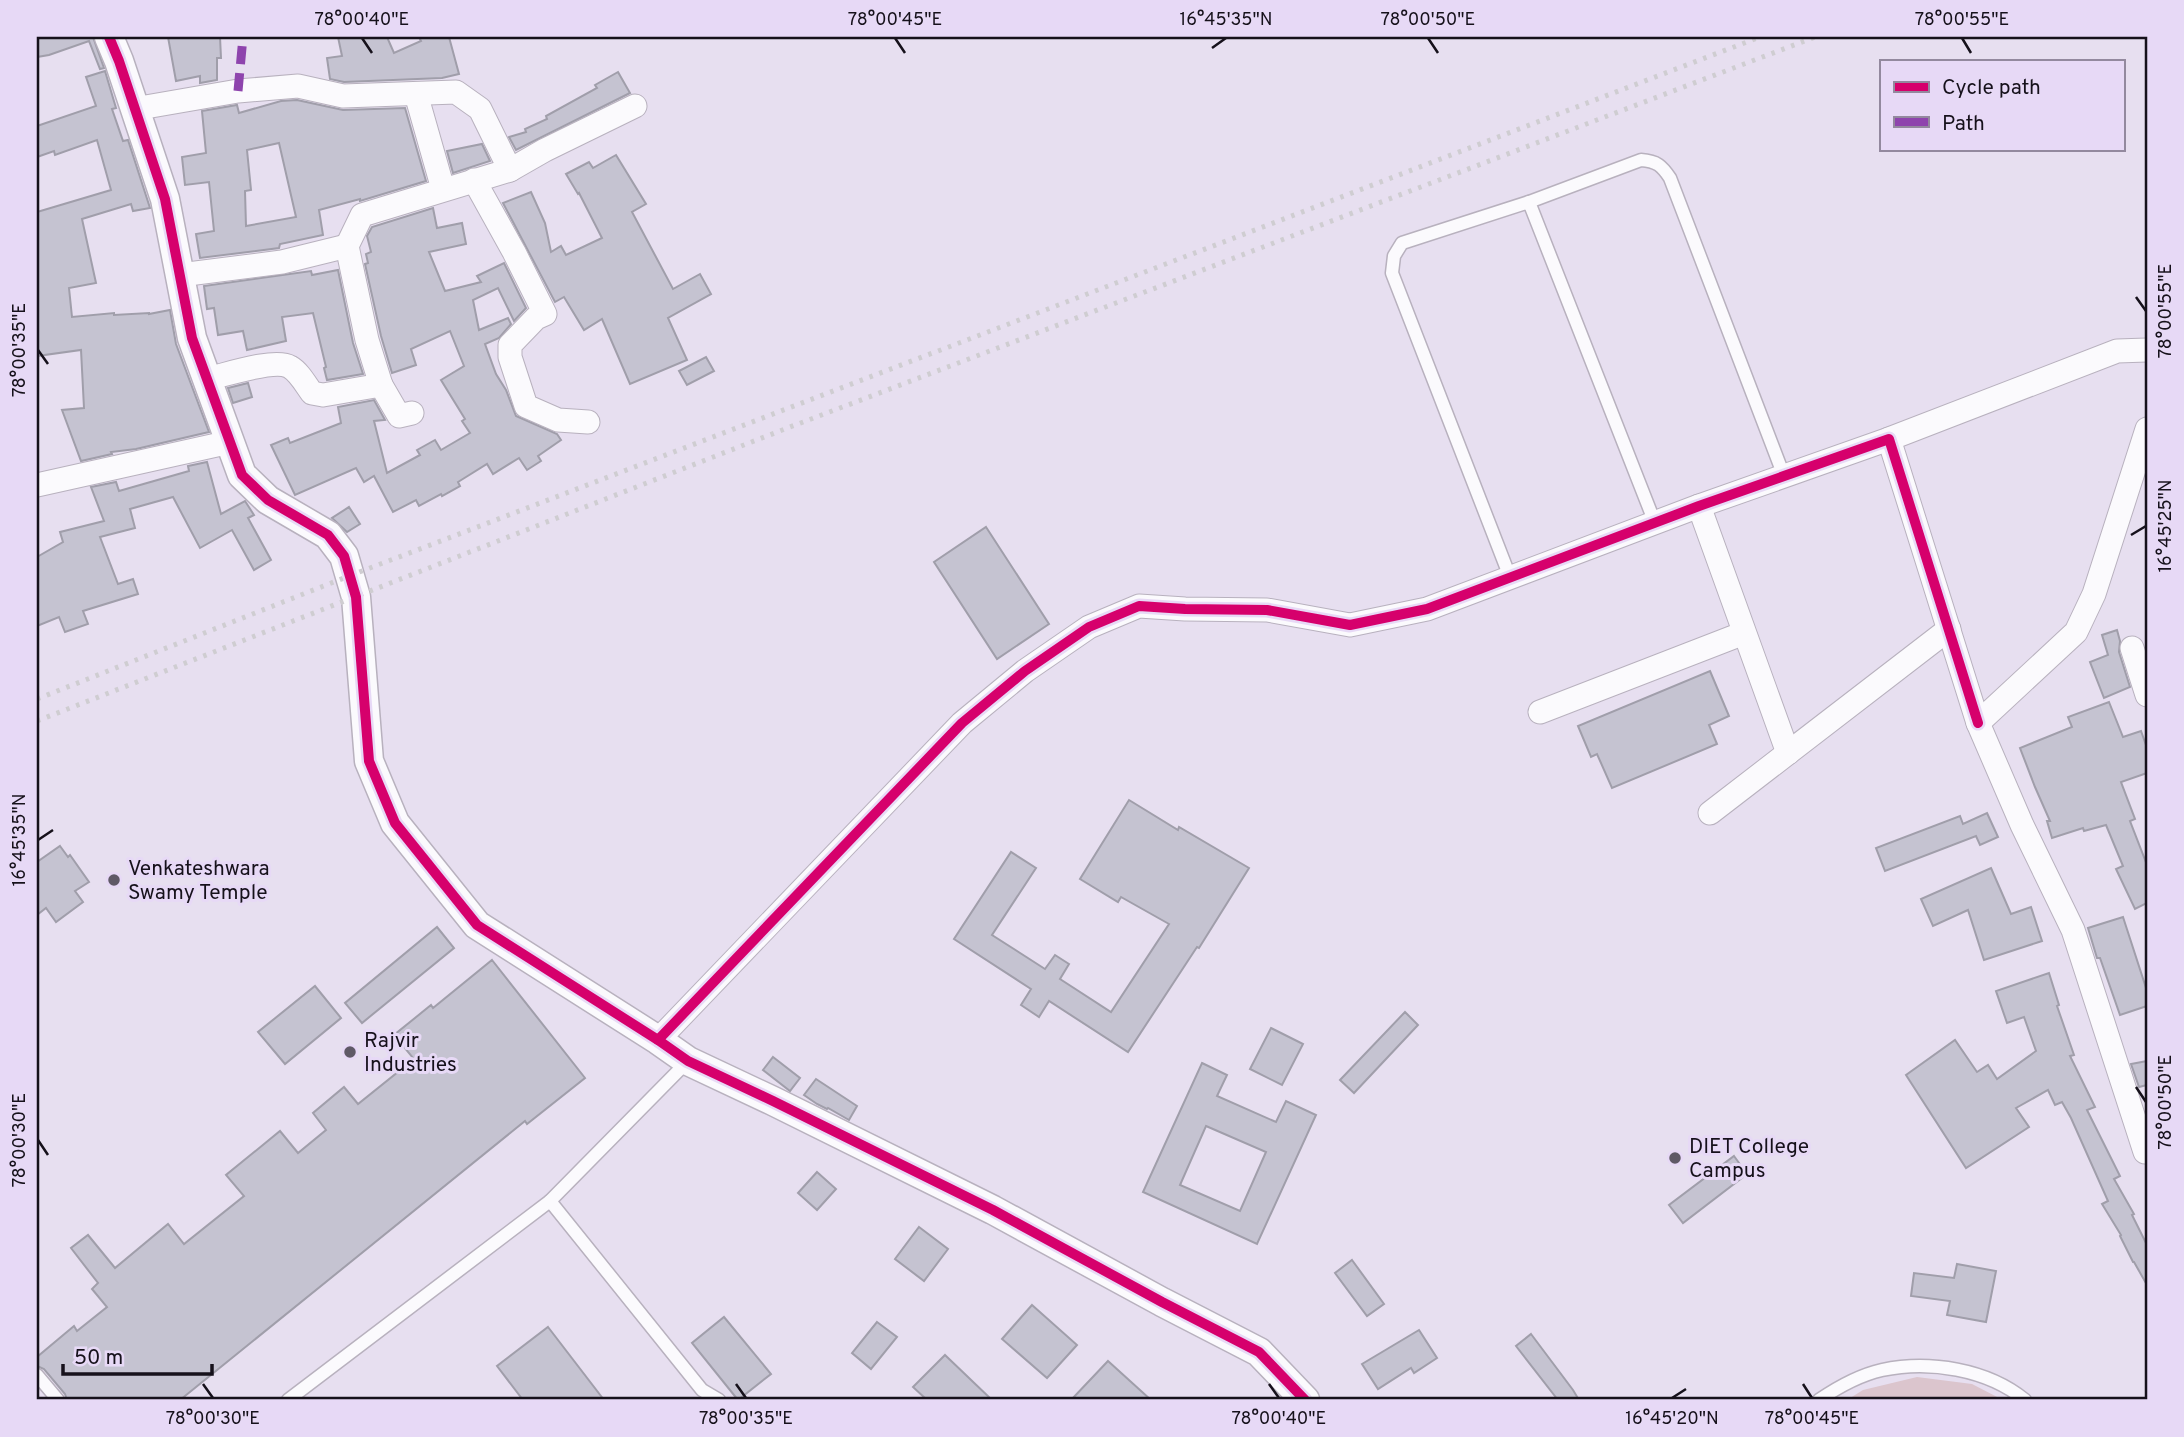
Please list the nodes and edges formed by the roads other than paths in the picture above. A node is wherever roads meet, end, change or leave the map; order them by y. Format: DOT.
graph roads {
  1 [pos="109,37"];
  2 [pos="416,94"];
  3 [pos="635,106"];
  4 [pos="134,109"];
  5 [pos="510,170"];
  6 [pos="474,180"];
  7 [pos="443,189"];
  8 [pos="1529,202"];
  9 [pos="348,246"];
  10 [pos="180,275"];
  11 [pos="2147,350"];
  12 [pos="207,379"];
  13 [pos="381,385"];
  14 [pos="412,413"];
  15 [pos="588,422"];
  16 [pos="2147,429"];
  17 [pos="1889,439"];
  18 [pos="230,442"];
  19 [pos="1784,476"];
  20 [pos="37,485"];
  21 [pos="1699,506"];
  22 [pos="1655,523"];
  23 [pos="1510,578"];
  24 [pos="1949,629"];
  25 [pos="1744,633"];
  26 [pos="2132,648"];
  27 [pos="2147,695"];
  28 [pos="1540,712"];
  29 [pos="1978,723"];
  30 [pos="1788,753"];
  31 [pos="1710,813"];
  32 [pos="658,1040"];
  33 [pos="688,1061"];
  34 [pos="2146,1154"];
  35 [pos="550,1201"];
  36 [pos="37,1374"];
  37 [pos="58,1400"];
  38 [pos="288,1400"];
  39 [pos="719,1400"];
  40 [pos="1305,1400"];
  41 [pos="1819,1400"];
  42 [pos="2025,1400"];
  1 -- 4 [label="street"];
  2 -- 4 [label="street"];
  2 -- 5 [label="street"];
  2 -- 7 [label="street"];
  3 -- 5 [label="street"];
  4 -- 10 [label="street"];
  5 -- 6 [label="street"];
  6 -- 7 [label="street"];
  6 -- 15 [label="street"];
  7 -- 9 [label="street"];
  8 -- 19 [label="lane"];
  8 -- 22 [label="lane"];
  8 -- 23 [label="lane"];
  9 -- 10 [label="street"];
  9 -- 13 [label="street"];
  10 -- 12 [label="street"];
  11 -- 17 [label="street"];
  12 -- 13 [label="street"];
  12 -- 18 [label="street"];
  13 -- 14 [label="street"];
  16 -- 29 [label="street"];
  17 -- 19 [label="street"];
  17 -- 24 [label="street"];
  18 -- 20 [label="street"];
  18 -- 32 [label="street"];
  19 -- 21 [label="street"];
  21 -- 22 [label="street"];
  21 -- 25 [label="street"];
  22 -- 23 [label="street"];
  23 -- 32 [label="street"];
  24 -- 29 [label="street"];
  24 -- 30 [label="street"];
  25 -- 28 [label="street"];
  25 -- 30 [label="street"];
  26 -- 27 [label="street"];
  29 -- 34 [label="street"];
  30 -- 31 [label="street"];
  32 -- 33 [label="street"];
  33 -- 35 [label="lane"];
  33 -- 40 [label="street"];
  35 -- 38 [label="lane"];
  35 -- 39 [label="lane"];
  36 -- 37 [label="lane"];
  41 -- 42 [label="lane"];
}
